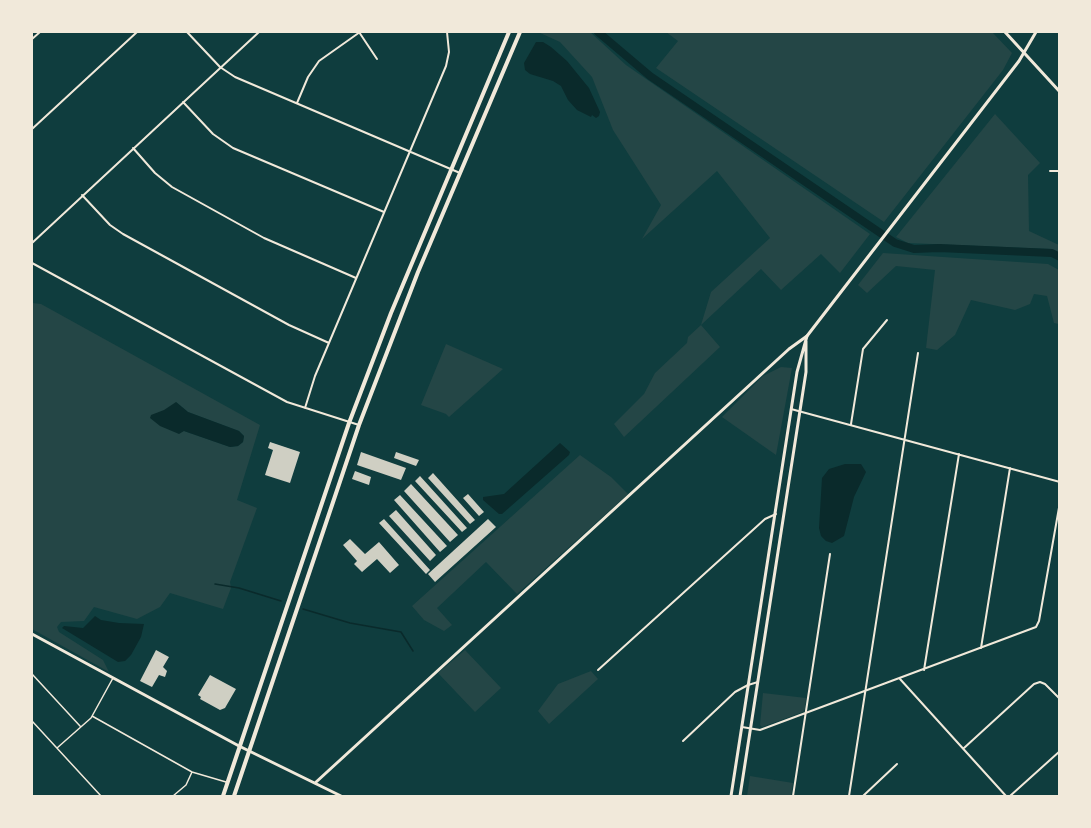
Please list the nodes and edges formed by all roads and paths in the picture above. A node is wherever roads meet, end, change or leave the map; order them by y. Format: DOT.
graph roads {
  1 [pos="40,32"];
  2 [pos="137,32"];
  3 [pos="187,32"];
  4 [pos="259,32"];
  5 [pos="359,32"];
  6 [pos="447,32"];
  7 [pos="509,32"];
  8 [pos="520,32"];
  9 [pos="1005,32"];
  10 [pos="1036,32"];
  11 [pos="32,39"];
  12 [pos="1024,52"];
  13 [pos="377,59"];
  14 [pos="220,67"];
  15 [pos="1059,92"];
  16 [pos="183,102"];
  17 [pos="297,104"];
  18 [pos="32,129"];
  19 [pos="133,148"];
  20 [pos="410,151"];
  21 [pos="451,169"];
  22 [pos="1050,171"];
  23 [pos="1059,171"];
  24 [pos="460,173"];
  25 [pos="82,195"];
  26 [pos="384,212"];
  27 [pos="32,243"];
  28 [pos="32,263"];
  29 [pos="356,278"];
  30 [pos="887,320"];
  31 [pos="807,336"];
  32 [pos="329,344"];
  33 [pos="918,353"];
  34 [pos="305,408"];
  35 [pos="791,409"];
  36 [pos="800,411"];
  37 [pos="349,423"];
  38 [pos="359,425"];
  39 [pos="851,425"];
  40 [pos="905,439"];
  41 [pos="959,454"];
  42 [pos="1010,468"];
  43 [pos="1059,482"];
  44 [pos="1059,502"];
  45 [pos="785,509"];
  46 [pos="776,514"];
  47 [pos="830,554"];
  48 [pos="764,588"];
  49 [pos="773,589"];
  50 [pos="32,634"];
  51 [pos="981,648"];
  52 [pos="598,670"];
  53 [pos="924,670"];
  54 [pos="32,674"];
  55 [pos="113,678"];
  56 [pos="900,678"];
  57 [pos="758,682"];
  58 [pos="748,685"];
  59 [pos="866,692"];
  60 [pos="1059,699"];
  61 [pos="806,714"];
  62 [pos="92,716"];
  63 [pos="32,721"];
  64 [pos="80,726"];
  65 [pos="742,727"];
  66 [pos="751,729"];
  67 [pos="683,741"];
  68 [pos="239,746"];
  69 [pos="57,748"];
  70 [pos="964,748"];
  71 [pos="249,750"];
  72 [pos="1059,751"];
  73 [pos="897,764"];
  74 [pos="192,772"];
  75 [pos="227,783"];
  76 [pos="315,783"];
  77 [pos="101,796"];
  78 [pos="173,796"];
  79 [pos="222,796"];
  80 [pos="234,796"];
  81 [pos="341,796"];
  82 [pos="731,796"];
  83 [pos="740,796"];
  84 [pos="793,796"];
  85 [pos="849,796"];
  86 [pos="863,796"];
  87 [pos="1008,796"];
  1 -- 11 [label="street"];
  2 -- 18 [label="street"];
  3 -- 14 [label="street"];
  4 -- 14 [label="street"];
  5 -- 13 [label="street"];
  5 -- 17 [label="street"];
  6 -- 20 [label="street"];
  7 -- 21 [label="main road"];
  8 -- 24 [label="main road"];
  9 -- 12 [label="main road"];
  10 -- 12 [label="main road"];
  12 -- 15 [label="main road"];
  12 -- 31 [label="main road"];
  14 -- 16 [label="street"];
  14 -- 17 [label="street"];
  16 -- 19 [label="street"];
  16 -- 26 [label="street"];
  17 -- 20 [label="street"];
  19 -- 25 [label="street"];
  19 -- 29 [label="street"];
  20 -- 21 [label="street"];
  20 -- 26 [label="street"];
  21 -- 24 [label="street"];
  21 -- 37 [label="main road"];
  22 -- 23 [label="street"];
  24 -- 38 [label="main road"];
  25 -- 27 [label="street"];
  25 -- 32 [label="street"];
  26 -- 29 [label="street"];
  28 -- 34 [label="street"];
  29 -- 32 [label="street"];
  30 -- 39 [label="street"];
  31 -- 35 [label="main road"];
  31 -- 36 [label="main road"];
  31 -- 76 [label="main road"];
  32 -- 34 [label="street"];
  33 -- 40 [label="street"];
  34 -- 37 [label="street"];
  35 -- 36 [label="street"];
  35 -- 46 [label="main road"];
  36 -- 39 [label="street"];
  36 -- 45 [label="main road"];
  37 -- 38 [label="street"];
  37 -- 68 [label="main road"];
  38 -- 71 [label="main road"];
  39 -- 40 [label="street"];
  40 -- 41 [label="street"];
  40 -- 59 [label="street"];
  41 -- 42 [label="street"];
  41 -- 53 [label="street"];
  42 -- 43 [label="street"];
  42 -- 51 [label="street"];
  44 -- 51 [label="street"];
  45 -- 46 [label="main road"];
  45 -- 49 [label="main road"];
  46 -- 48 [label="main road"];
  46 -- 52 [label="street"];
  47 -- 61 [label="street"];
  48 -- 49 [label="main road"];
  48 -- 58 [label="main road"];
  49 -- 57 [label="main road"];
  50 -- 55 [label="main road"];
  51 -- 53 [label="street"];
  53 -- 56 [label="street"];
  54 -- 64 [label="street"];
  55 -- 62 [label="street"];
  55 -- 68 [label="main road"];
  56 -- 59 [label="street"];
  56 -- 70 [label="street"];
  57 -- 58 [label="street"];
  57 -- 66 [label="main road"];
  58 -- 65 [label="main road"];
  58 -- 67 [label="street"];
  59 -- 61 [label="street"];
  59 -- 85 [label="street"];
  60 -- 70 [label="street"];
  61 -- 66 [label="street"];
  61 -- 84 [label="street"];
  62 -- 64 [label="street"];
  62 -- 74 [label="street"];
  63 -- 69 [label="street"];
  64 -- 69 [label="street"];
  65 -- 66 [label="street"];
  65 -- 82 [label="main road"];
  66 -- 83 [label="main road"];
  68 -- 71 [label="main road"];
  68 -- 75 [label="main road"];
  69 -- 77 [label="street"];
  70 -- 87 [label="street"];
  71 -- 76 [label="main road"];
  71 -- 80 [label="main road"];
  72 -- 87 [label="street"];
  73 -- 86 [label="street"];
  74 -- 75 [label="street"];
  74 -- 78 [label="street"];
  75 -- 79 [label="main road"];
  76 -- 81 [label="main road"];
}
